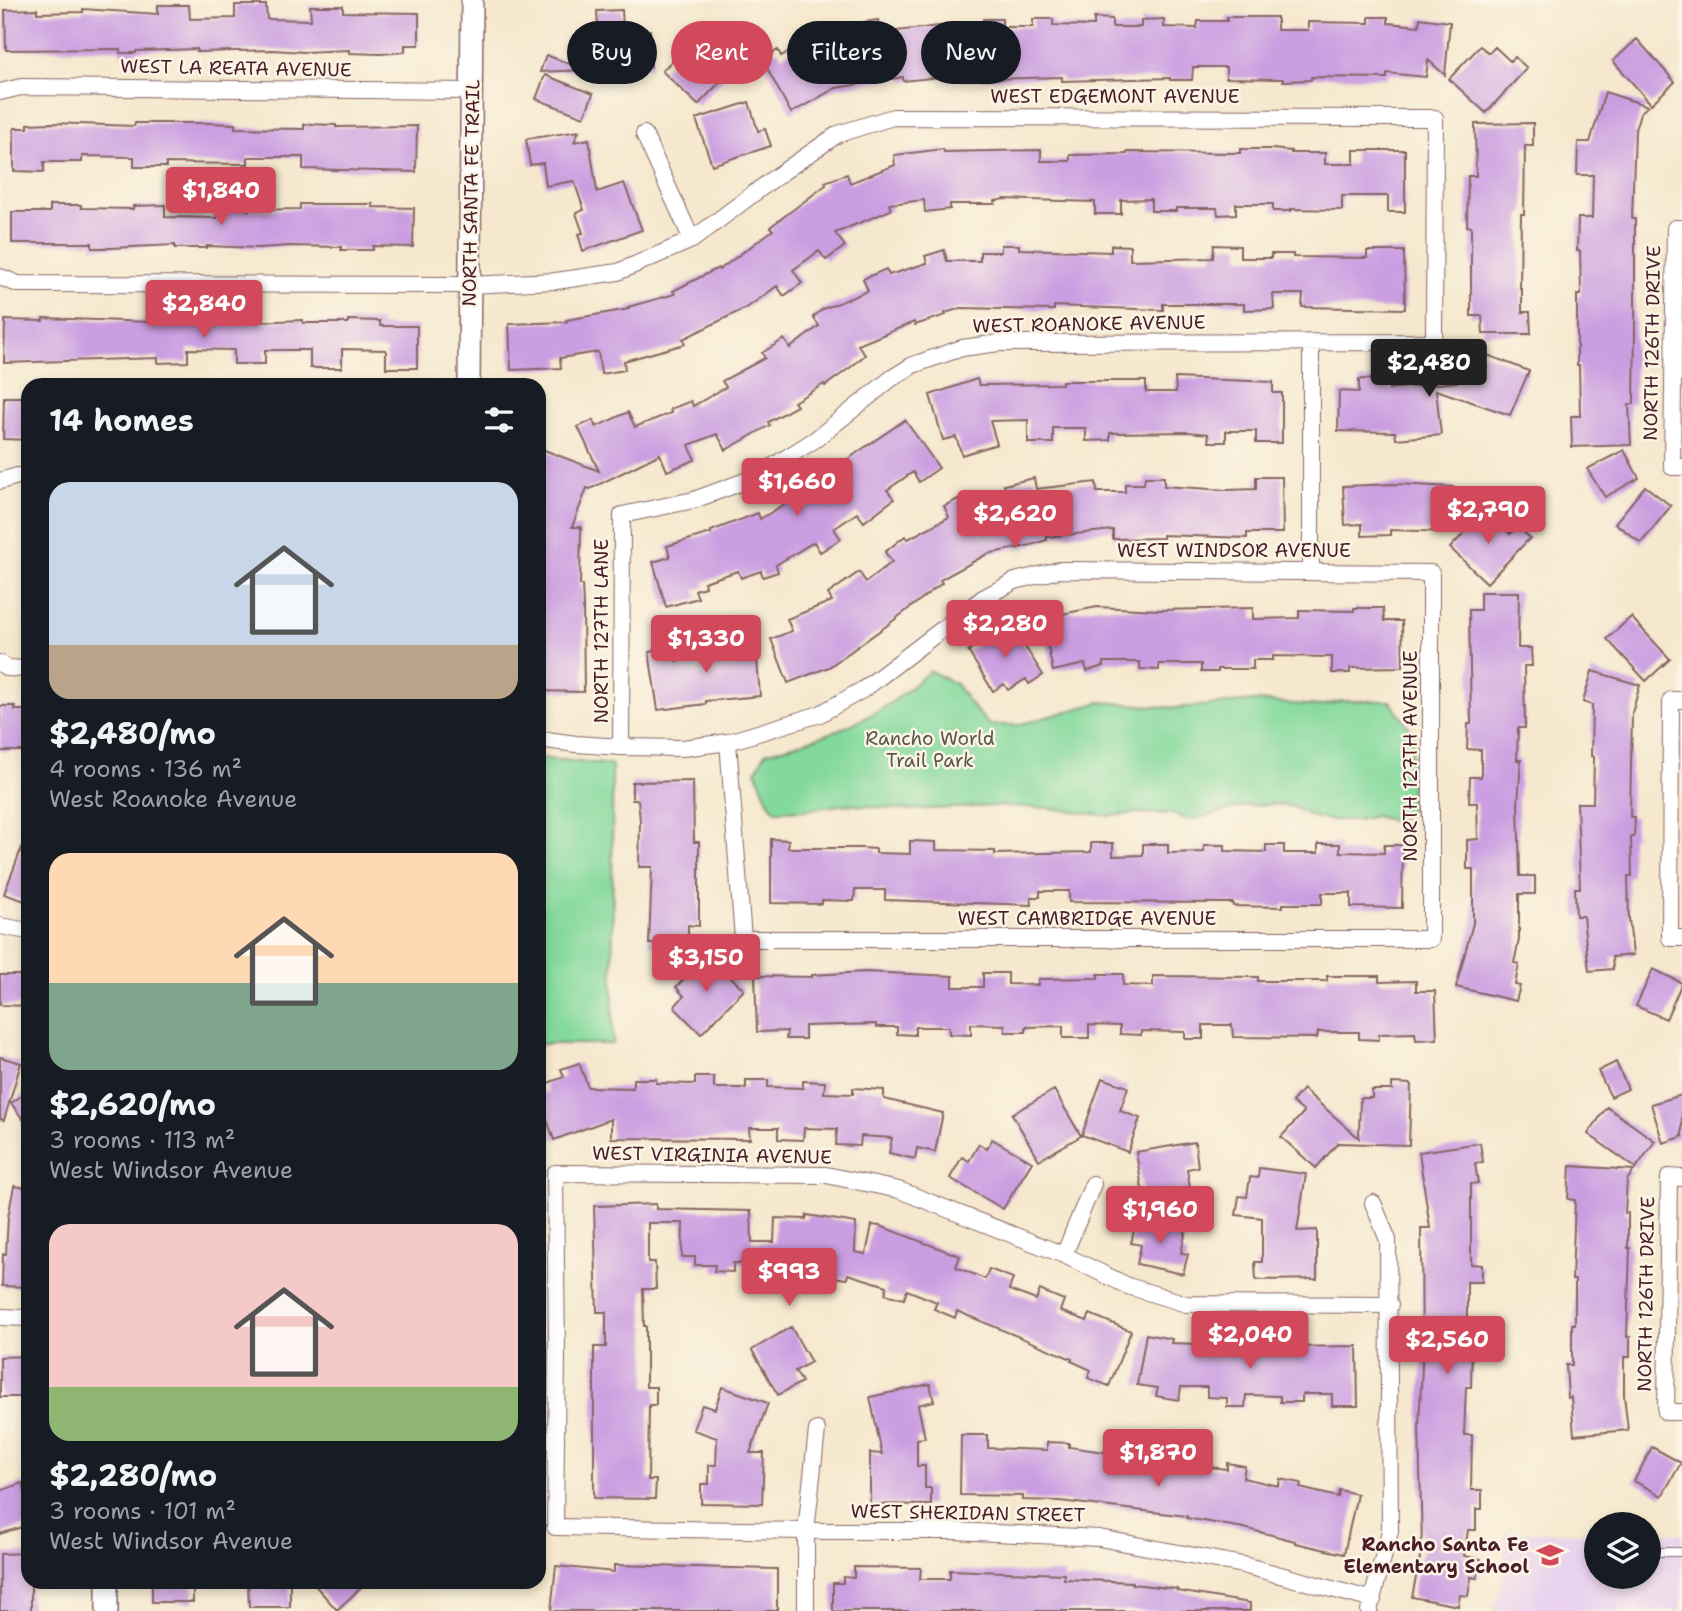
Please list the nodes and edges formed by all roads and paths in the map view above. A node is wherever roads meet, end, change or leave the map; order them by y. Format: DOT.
graph roads {
  1 [pos="472,0"];
  2 [pos="472,91"];
  3 [pos="0,92"];
  4 [pos="644,134"];
  5 [pos="1682,228"];
  6 [pos="692,240"];
  7 [pos="0,277"];
  8 [pos="470,285"];
  9 [pos="1434,342"];
  10 [pos="1311,343"];
  11 [pos="469,378"];
  12 [pos="1677,467"];
  13 [pos="21,476"];
  14 [pos="0,481"];
  15 [pos="622,515"];
  16 [pos="1311,571"];
  17 [pos="1431,573"];
  18 [pos="0,663"];
  19 [pos="21,669"];
  20 [pos="1676,700"];
  21 [pos="546,740"];
  22 [pos="728,742"];
  23 [pos="621,747"];
  24 [pos="0,926"];
  25 [pos="21,929"];
  26 [pos="1676,938"];
  27 [pos="1431,939"];
  28 [pos="1675,1178"];
  29 [pos="1093,1184"];
  30 [pos="1373,1203"];
  31 [pos="1064,1255"];
  32 [pos="1390,1305"];
  33 [pos="0,1317"];
  34 [pos="21,1318"];
  35 [pos="1674,1412"];
  36 [pos="817,1430"];
  37 [pos="555,1527"];
  38 [pos="806,1531"];
  39 [pos="1661,1552"];
  40 [pos="1682,1552"];
  41 [pos="107,1589"];
  42 [pos="1371,1605"];
  43 [pos="107,1611"];
  44 [pos="806,1611"];
  1 -- 2 [label="street, NORTH SANTA FE TRAIL"];
  2 -- 3 [label="street, WEST LA REATA AVENUE"];
  2 -- 8 [label="street, NORTH SANTA FE TRAIL"];
  4 -- 6 [label="street"];
  5 -- 12 [label="street, NORTH 126TH DRIVE"];
  6 -- 8 [label="street, WEST EDGEMONT AVENUE"];
  6 -- 9 [label="street, WEST EDGEMONT AVENUE"];
  7 -- 8 [label="street, WEST EDGEMONT AVENUE"];
  8 -- 11 [label="street, NORTH SANTA FE TRAIL"];
  9 -- 10 [label="street, WEST ROANOKE AVENUE"];
  10 -- 15 [label="street, WEST ROANOKE AVENUE"];
  10 -- 16 [label="street"];
  13 -- 14 [label="street"];
  15 -- 23 [label="street, NORTH 127TH LANE"];
  16 -- 17 [label="street, WEST WINDSOR AVENUE"];
  16 -- 22 [label="street, WEST WINDSOR AVENUE"];
  17 -- 27 [label="street, NORTH 127TH AVENUE"];
  18 -- 19 [label="street"];
  20 -- 26 [label="street"];
  21 -- 23 [label="street, WEST WINDSOR AVENUE"];
  22 -- 23 [label="street, WEST WINDSOR AVENUE"];
  22 -- 27 [label="street, WEST CAMBRIDGE AVENUE"];
  24 -- 25 [label="street"];
  28 -- 35 [label="street, NORTH 126TH DRIVE"];
  29 -- 31 [label="street"];
  30 -- 32 [label="street"];
  31 -- 32 [label="street, WEST VIRGINIA AVENUE"];
  31 -- 37 [label="street, WEST VIRGINIA AVENUE"];
  32 -- 42 [label="street"];
  33 -- 34 [label="street"];
  36 -- 38 [label="street"];
  37 -- 38 [label="street, WEST SHERIDAN STREET"];
  38 -- 42 [label="street, WEST SHERIDAN STREET"];
  38 -- 44 [label="street"];
  39 -- 40 [label="lane"];
  41 -- 43 [label="street"];
}
